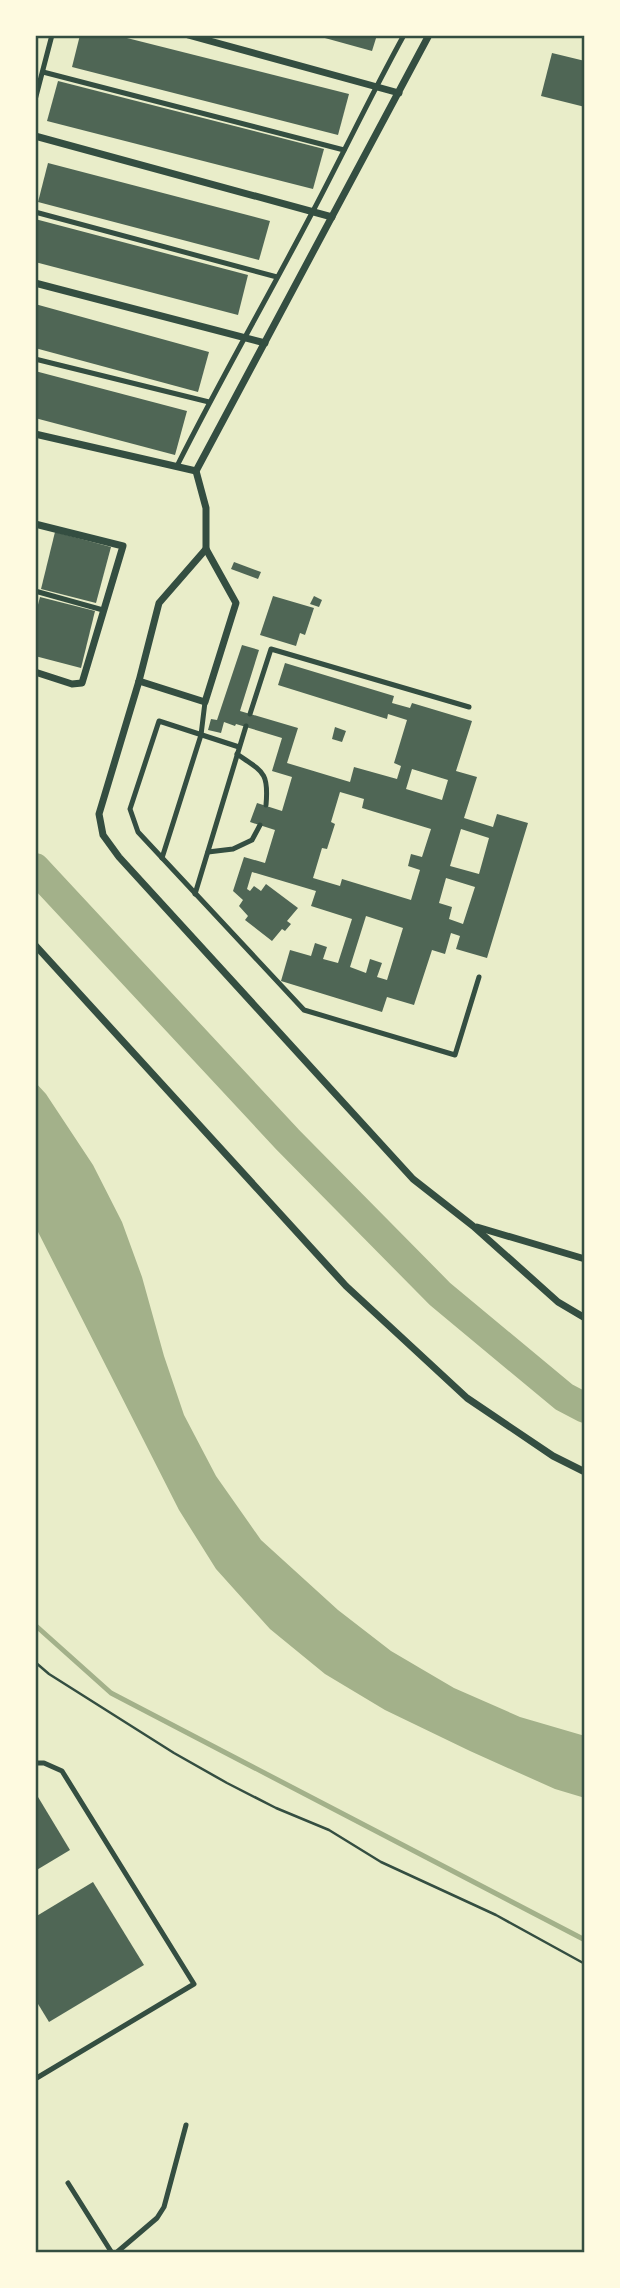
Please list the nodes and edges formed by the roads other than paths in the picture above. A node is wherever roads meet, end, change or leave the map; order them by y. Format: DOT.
graph roads {
  1 [pos="52,35"];
  2 [pos="188,35"];
  3 [pos="404,35"];
  4 [pos="429,35"];
  5 [pos="43,72"];
  6 [pos="376,86"];
  7 [pos="399,93"];
  8 [pos="35,100"];
  9 [pos="35,136"];
  10 [pos="344,150"];
  11 [pos="35,212"];
  12 [pos="313,212"];
  13 [pos="332,218"];
  14 [pos="277,277"];
  15 [pos="35,283"];
  16 [pos="244,336"];
  17 [pos="265,343"];
  18 [pos="35,359"];
  19 [pos="209,402"];
  20 [pos="35,435"];
  21 [pos="177,466"];
  22 [pos="196,471"];
  23 [pos="35,524"];
  24 [pos="206,549"];
  25 [pos="35,591"];
  26 [pos="103,610"];
  27 [pos="35,672"];
  28 [pos="139,681"];
  29 [pos="205,702"];
  30 [pos="469,706"];
  31 [pos="250,714"];
  32 [pos="246,726"];
  33 [pos="201,736"];
  34 [pos="238,751"];
  35 [pos="266,805"];
  36 [pos="260,825"];
  37 [pos="208,852"];
  38 [pos="162,858"];
  39 [pos="195,894"];
  40 [pos="35,945"];
  41 [pos="479,978"];
  42 [pos="473,1226"];
  43 [pos="585,1259"];
  44 [pos="585,1318"];
  45 [pos="585,1472"];
  46 [pos="35,1763"];
  47 [pos="35,2079"];
  48 [pos="186,2125"];
  49 [pos="68,2183"];
  50 [pos="114,2253"];
  1 -- 5 [label="lane"];
  2 -- 6 [label="street"];
  3 -- 6 [label="lane"];
  4 -- 7 [label="street"];
  5 -- 8 [label="lane"];
  5 -- 10 [label="lane"];
  6 -- 7 [label="street"];
  6 -- 10 [label="lane"];
  7 -- 13 [label="street"];
  9 -- 12 [label="street"];
  10 -- 12 [label="lane"];
  11 -- 14 [label="lane"];
  12 -- 13 [label="street"];
  12 -- 14 [label="lane"];
  13 -- 17 [label="street"];
  14 -- 16 [label="lane"];
  15 -- 16 [label="street"];
  16 -- 17 [label="street"];
  16 -- 19 [label="lane"];
  17 -- 22 [label="street"];
  18 -- 19 [label="lane"];
  19 -- 21 [label="lane"];
  20 -- 21 [label="street"];
  21 -- 22 [label="street"];
  22 -- 24 [label="street"];
  23 -- 26 [label="street"];
  24 -- 28 [label="street"];
  24 -- 29 [label="street"];
  25 -- 26 [label="lane"];
  26 -- 27 [label="street"];
  28 -- 29 [label="street"];
  28 -- 42 [label="street"];
  29 -- 33 [label="lane"];
  30 -- 31 [label="lane"];
  32 -- 34 [label="lane"];
  33 -- 34 [label="lane"];
  33 -- 38 [label="lane"];
  33 -- 38 [label="lane"];
  34 -- 35 [label="lane"];
  34 -- 37 [label="lane"];
  36 -- 37 [label="lane"];
  37 -- 39 [label="lane"];
  38 -- 39 [label="lane"];
  39 -- 41 [label="lane"];
  40 -- 45 [label="street"];
  42 -- 43 [label="street"];
  42 -- 44 [label="street"];
  46 -- 47 [label="lane"];
  48 -- 50 [label="lane"];
  49 -- 50 [label="lane"];
}
